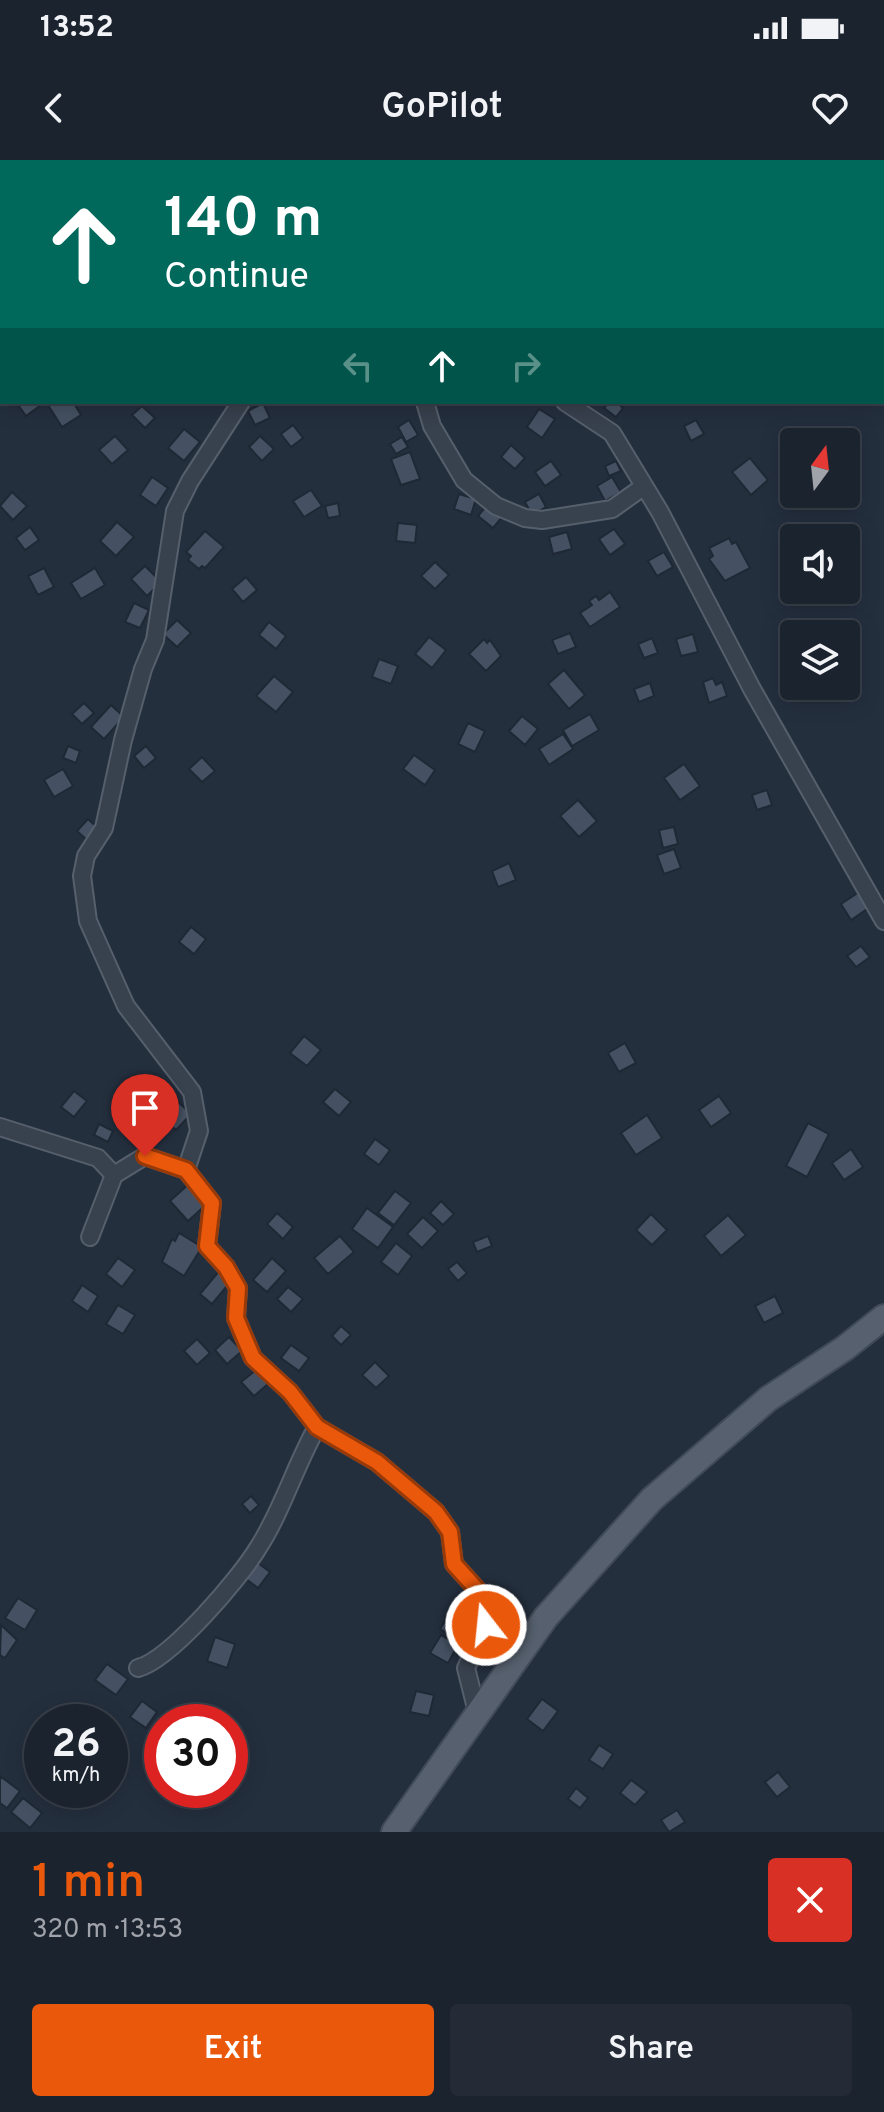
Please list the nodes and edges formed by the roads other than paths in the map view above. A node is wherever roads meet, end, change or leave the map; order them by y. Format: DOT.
graph roads {
  1 [pos="240,404"];
  2 [pos="426,404"];
  3 [pos="568,404"];
  4 [pos="643,487"];
  5 [pos="884,921"];
  6 [pos="0,1127"];
  7 [pos="186,1170"];
  8 [pos="114,1175"];
  9 [pos="90,1237"];
  10 [pos="884,1317"];
  11 [pos="317,1427"];
  12 [pos="138,1668"];
  13 [pos="477,1712"];
  14 [pos="394,1832"];
  1 -- 7 [label="street"];
  2 -- 4 [label="street"];
  3 -- 4 [label="street"];
  4 -- 5 [label="street"];
  6 -- 8 [label="street"];
  7 -- 8 [label="street"];
  7 -- 11 [label="street"];
  8 -- 9 [label="street"];
  10 -- 13 [label="main road"];
  11 -- 12 [label="street"];
  11 -- 13 [label="street"];
  13 -- 14 [label="main road"];
}
